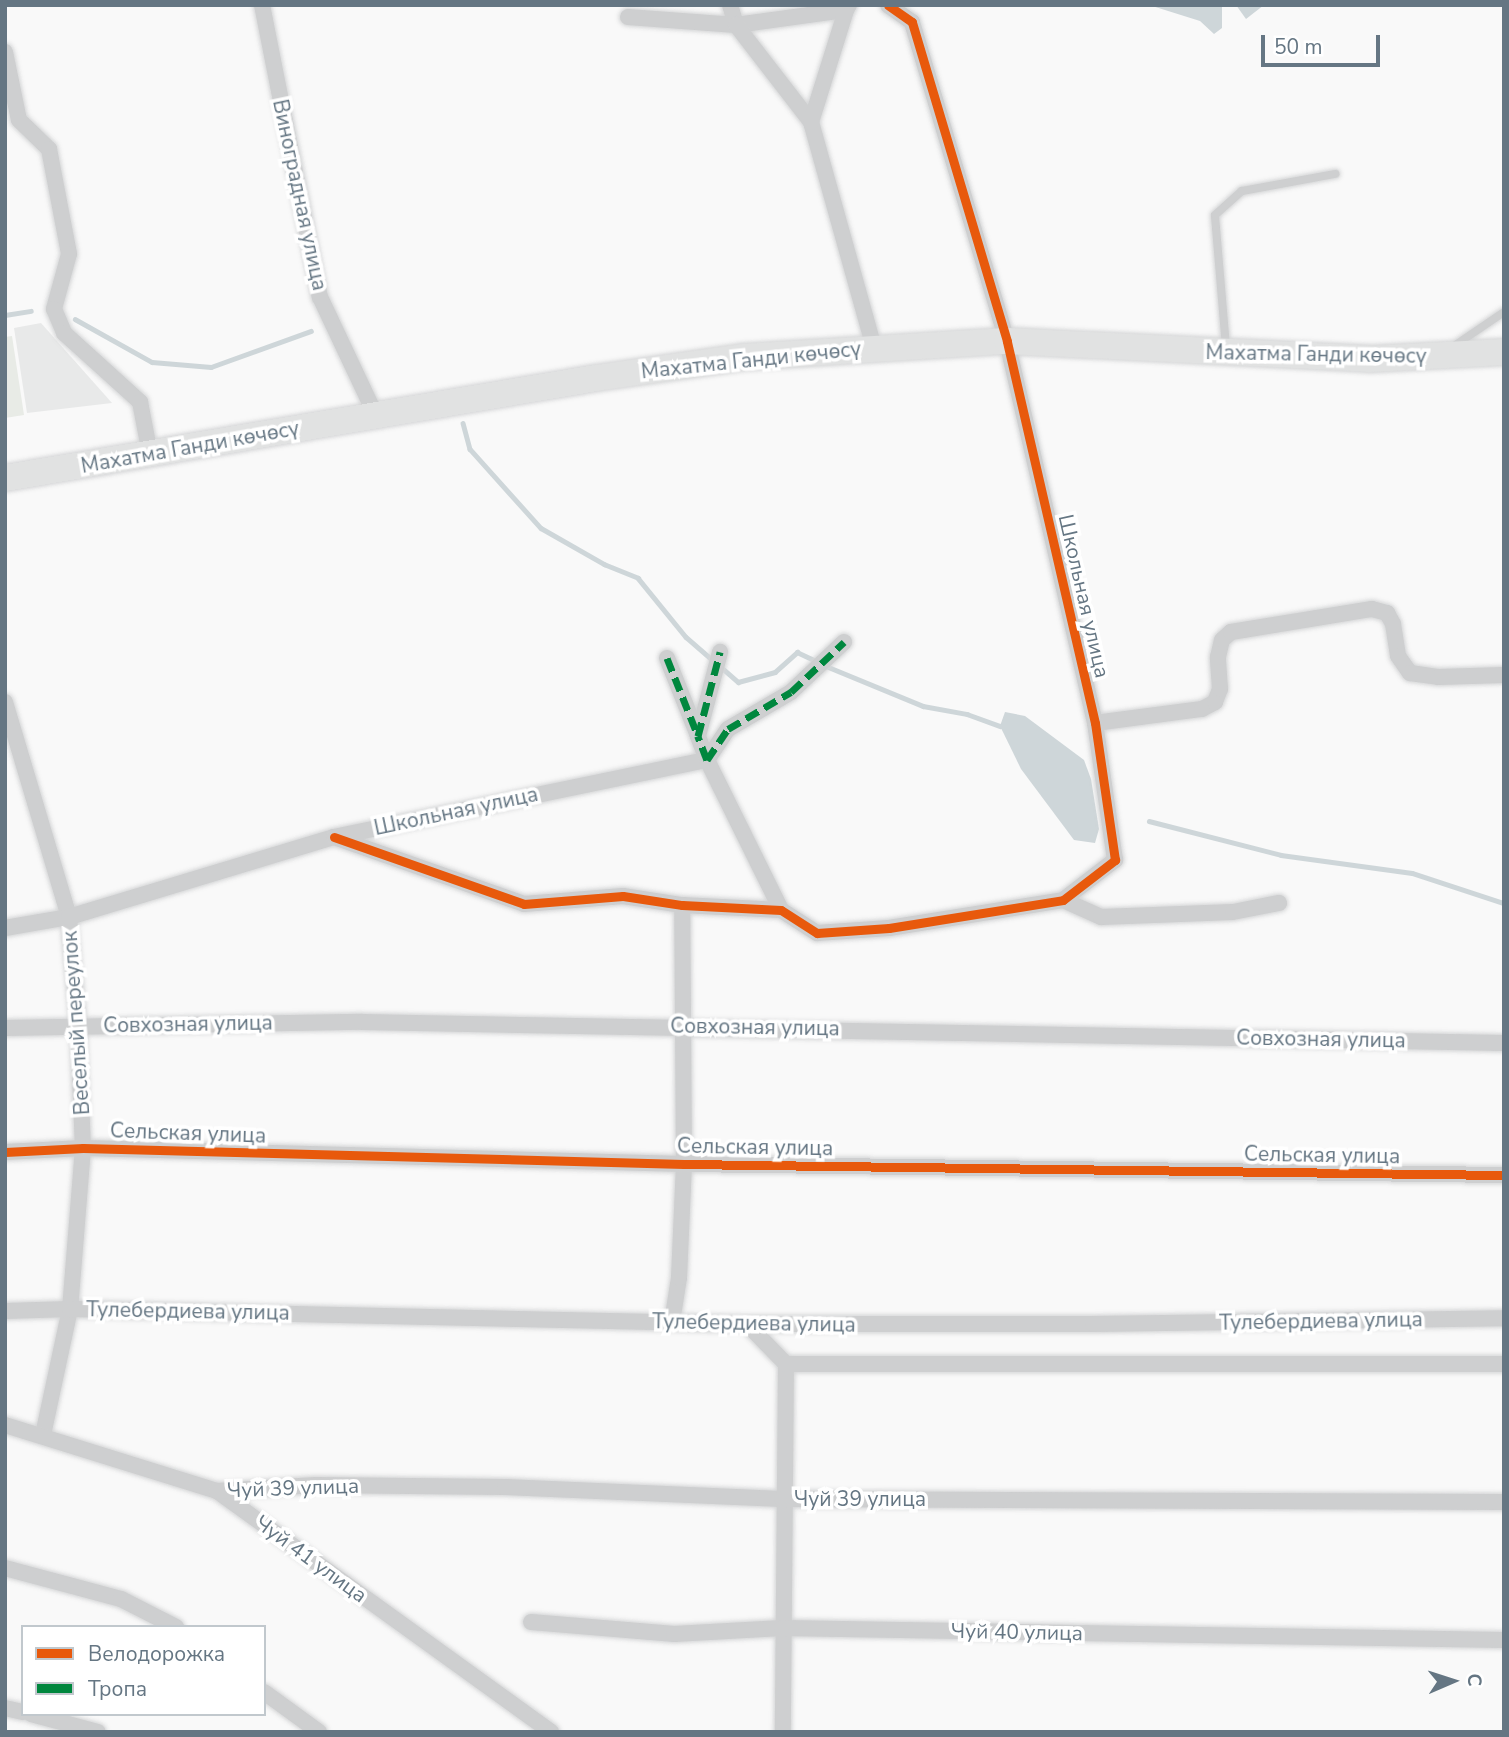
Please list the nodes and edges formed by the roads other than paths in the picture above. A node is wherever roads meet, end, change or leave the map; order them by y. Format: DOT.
graph roads {
  1 [pos="262,5"];
  2 [pos="730,5"];
  3 [pos="888,5"];
  4 [pos="848,8"];
  5 [pos="628,18"];
  6 [pos="736,25"];
  7 [pos="5,52"];
  8 [pos="811,122"];
  9 [pos="1335,174"];
  10 [pos="1504,312"];
  11 [pos="1007,341"];
  12 [pos="874,347"];
  13 [pos="1504,352"];
  14 [pos="1227,354"];
  15 [pos="1437,357"];
  16 [pos="376,416"];
  17 [pos="150,454"];
  18 [pos="5,478"];
  19 [pos="844,642"];
  20 [pos="720,652"];
  21 [pos="667,658"];
  22 [pos="1504,674"];
  23 [pos="5,702"];
  24 [pos="1096,723"];
  25 [pos="698,736"];
  26 [pos="707,760"];
  27 [pos="334,836"];
  28 [pos="1063,900"];
  29 [pos="1279,903"];
  30 [pos="682,905"];
  31 [pos="781,910"];
  32 [pos="69,917"];
  33 [pos="5,928"];
  34 [pos="78,1025"];
  35 [pos="683,1026"];
  36 [pos="5,1028"];
  37 [pos="1504,1043"];
  38 [pos="83,1148"];
  39 [pos="5,1152"];
  40 [pos="684,1164"];
  41 [pos="1504,1175"];
  42 [pos="70,1309"];
  43 [pos="5,1311"];
  44 [pos="1504,1318"];
  45 [pos="673,1322"];
  46 [pos="747,1324"];
  47 [pos="786,1364"];
  48 [pos="1504,1364"];
  49 [pos="5,1425"];
  50 [pos="43,1434"];
  51 [pos="217,1491"];
  52 [pos="782,1499"];
  53 [pos="1504,1502"];
  54 [pos="5,1568"];
  55 [pos="531,1622"];
  56 [pos="172,1625"];
  57 [pos="782,1628"];
  58 [pos="1504,1640"];
  59 [pos="266,1693"];
  60 [pos="38,1716"];
  61 [pos="98,1732"];
  62 [pos="319,1732"];
  63 [pos="551,1732"];
  64 [pos="783,1732"];
  1 -- 16 [label="street, Виноградная улица"];
  2 -- 6 [label="street"];
  3 -- 11 [label="street, Школьная улица"];
  4 -- 6 [label="street"];
  4 -- 8 [label="street"];
  5 -- 6 [label="street"];
  6 -- 8 [label="street"];
  7 -- 17 [label="street"];
  8 -- 12 [label="street"];
  9 -- 14 [label="lane"];
  10 -- 15 [label="lane"];
  11 -- 12 [label="main road, Махатма Ганди көчөсү"];
  11 -- 14 [label="main road, Махатма Ганди көчөсү"];
  11 -- 24 [label="street, Школьная улица"];
  12 -- 16 [label="main road, Махатма Ганди көчөсү"];
  13 -- 15 [label="main road, Махатма Ганди көчөсү"];
  14 -- 15 [label="main road, Махатма Ганди көчөсү"];
  16 -- 17 [label="main road, Махатма Ганди көчөсү"];
  17 -- 18 [label="main road, Махатма Ганди көчөсү"];
  19 -- 26 [label="street"];
  20 -- 25 [label="street"];
  21 -- 25 [label="street"];
  22 -- 24 [label="street"];
  23 -- 32 [label="street, Веселый переулок"];
  24 -- 28 [label="street, Школьная улица"];
  25 -- 26 [label="street"];
  26 -- 27 [label="street, Школьная улица"];
  26 -- 31 [label="street"];
  27 -- 30 [label="street"];
  27 -- 32 [label="street, Школьная улица"];
  28 -- 29 [label="street"];
  28 -- 31 [label="street"];
  30 -- 31 [label="street"];
  30 -- 35 [label="street"];
  32 -- 33 [label="street, Школьная улица"];
  32 -- 34 [label="street, Веселый переулок"];
  34 -- 35 [label="street, Совхозная улица"];
  34 -- 36 [label="street, Совхозная улица"];
  34 -- 38 [label="street, Веселый переулок"];
  35 -- 37 [label="street, Совхозная улица"];
  35 -- 40 [label="street"];
  38 -- 39 [label="street, Сельская улица"];
  38 -- 40 [label="street, Сельская улица"];
  38 -- 42 [label="street, Веселый переулок"];
  40 -- 41 [label="street, Сельская улица"];
  40 -- 45 [label="street"];
  42 -- 43 [label="street, Тулебердиева улица"];
  42 -- 45 [label="street, Тулебердиева улица"];
  42 -- 50 [label="street, Веселый переулок"];
  44 -- 46 [label="street, Тулебердиева улица"];
  45 -- 46 [label="street, Тулебердиева улица"];
  46 -- 47 [label="street"];
  47 -- 48 [label="street"];
  47 -- 52 [label="street"];
  49 -- 50 [label="street, Чуй 41 улица"];
  50 -- 51 [label="street, Чуй 41 улица"];
  51 -- 52 [label="street, Чуй 39 улица"];
  51 -- 63 [label="street, Чуй 41 улица"];
  52 -- 53 [label="street, Чуй 39 улица"];
  52 -- 57 [label="street"];
  54 -- 56 [label="street"];
  55 -- 57 [label="street, Чуй 40 улица"];
  57 -- 58 [label="street, Чуй 40 улица"];
  57 -- 64 [label="street"];
  59 -- 62 [label="street"];
  60 -- 61 [label="street"];
}
